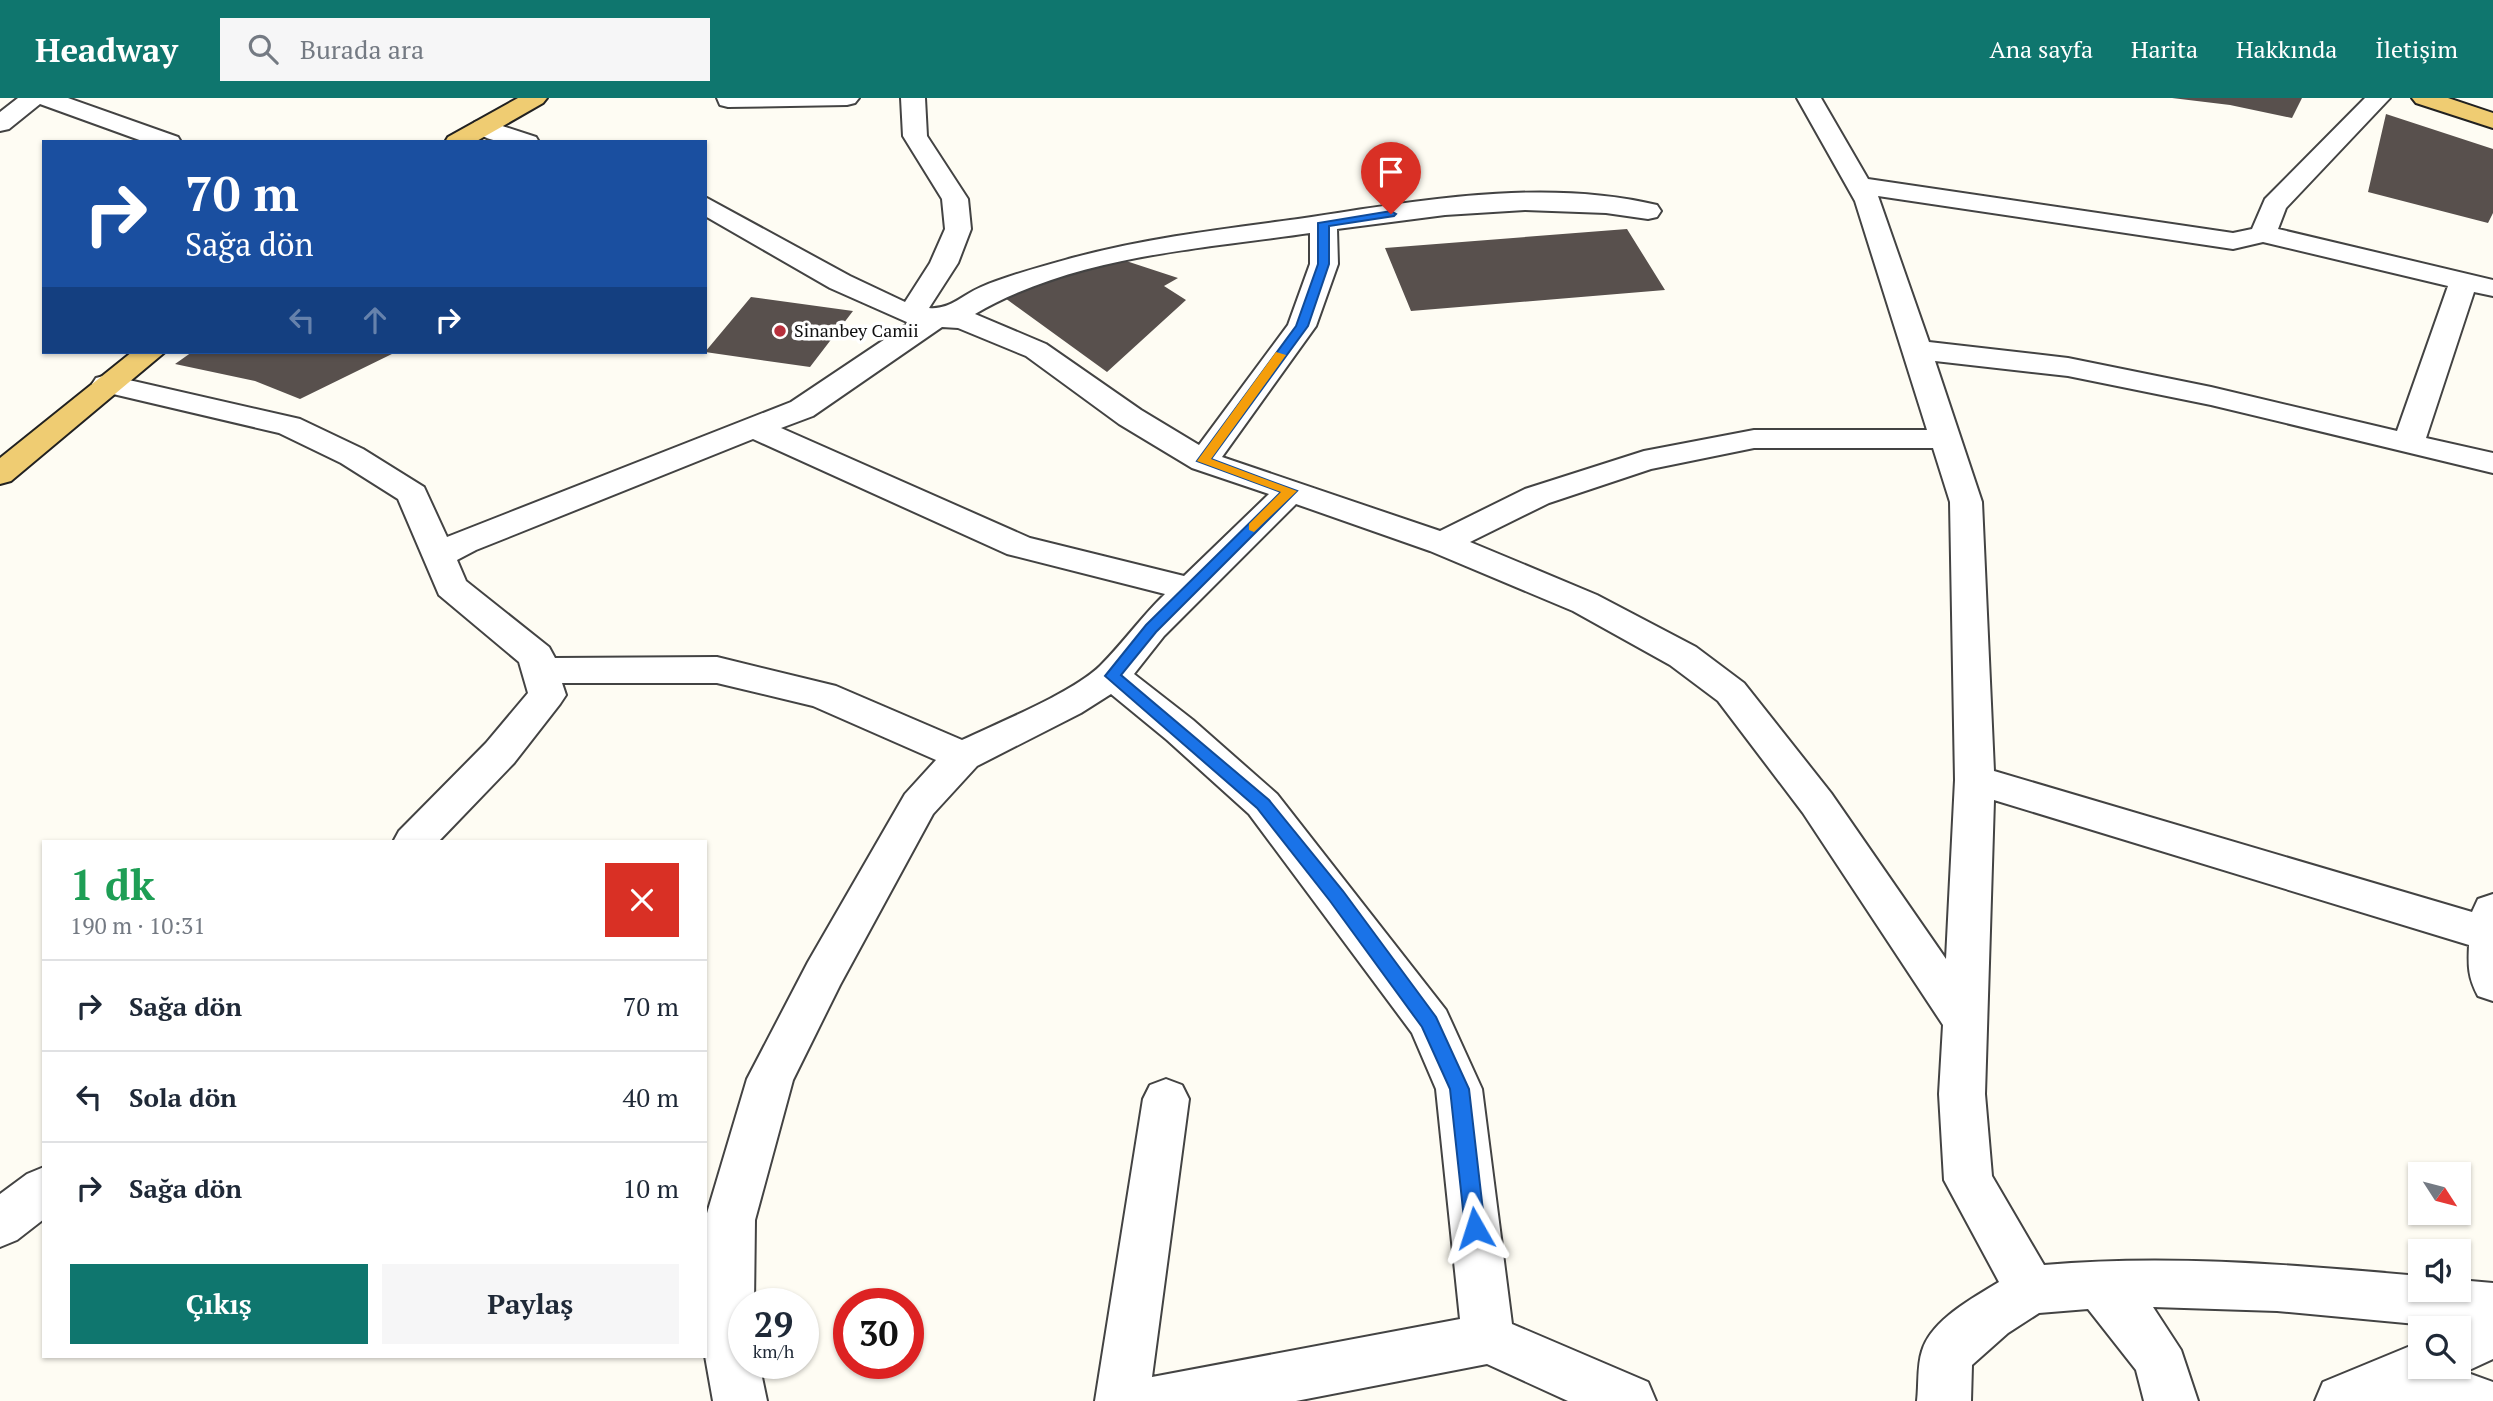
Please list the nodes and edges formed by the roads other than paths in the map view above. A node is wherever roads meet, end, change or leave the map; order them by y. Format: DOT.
graph roads {
  1 [pos="33,98"];
  2 [pos="45,98"];
  3 [pos="535,98"];
  4 [pos="847,98"];
  5 [pos="913,98"];
  6 [pos="1809,98"];
  7 [pos="2378,98"];
  8 [pos="2424,98"];
  9 [pos="728,100"];
  10 [pos="2493,121"];
  11 [pos="0,124"];
  12 [pos="484,127"];
  13 [pos="163,140"];
  14 [pos="461,140"];
  15 [pos="521,140"];
  16 [pos="1859,185"];
  17 [pos="707,206"];
  18 [pos="1648,211"];
  19 [pos="1323,223"];
  20 [pos="2263,234"];
  21 [pos="2464,281"];
  22 [pos="2493,288"];
  23 [pos="932,317"];
  24 [pos="1917,350"];
  25 [pos="147,354"];
  26 [pos="107,384"];
  27 [pos="755,428"];
  28 [pos="1946,439"];
  29 [pos="2409,442"];
  30 [pos="1203,461"];
  31 [pos="2493,463"];
  32 [pos="0,474"];
  33 [pos="1291,491"];
  34 [pos="1442,543"];
  35 [pos="439,555"];
  36 [pos="1192,589"];
  37 [pos="540,671"];
  38 [pos="1112,676"];
  39 [pos="963,756"];
  40 [pos="1975,780"];
  41 [pos="415,840"];
  42 [pos="2492,923"];
  43 [pos="2493,983"];
  44 [pos="1965,1021"];
  45 [pos="1166,1099"];
  46 [pos="42,1191"];
  47 [pos="0,1224"];
  48 [pos="2099,1284"];
  49 [pos="2031,1290"];
  50 [pos="2493,1307"];
  51 [pos="2493,1332"];
  52 [pos="1488,1339"];
  53 [pos="2471,1343"];
  54 [pos="2408,1374"];
  55 [pos="2427,1379"];
  56 [pos="740,1401"];
  57 [pos="1122,1401"];
  58 [pos="1158,1401"];
  59 [pos="1629,1401"];
  60 [pos="1944,1401"];
  61 [pos="2171,1401"];
  62 [pos="2342,1401"];
  63 [pos="2475,1401"];
  1 -- 11 [label="street"];
  2 -- 13 [label="street"];
  3 -- 12 [label="main road"];
  4 -- 9 [label="street"];
  5 -- 23 [label="street"];
  6 -- 16 [label="street"];
  7 -- 20 [label="street"];
  8 -- 10 [label="main road"];
  12 -- 14 [label="main road"];
  12 -- 15 [label="street"];
  16 -- 20 [label="street"];
  16 -- 24 [label="street"];
  17 -- 23 [label="street"];
  18 -- 19 [label="street"];
  19 -- 23 [label="street"];
  19 -- 30 [label="street"];
  20 -- 21 [label="street"];
  21 -- 22 [label="street"];
  21 -- 29 [label="street"];
  23 -- 27 [label="street"];
  23 -- 30 [label="street"];
  24 -- 28 [label="street"];
  24 -- 29 [label="street"];
  25 -- 26 [label="main road"];
  26 -- 32 [label="main road"];
  26 -- 35 [label="street"];
  27 -- 35 [label="street"];
  27 -- 36 [label="street"];
  28 -- 34 [label="street"];
  28 -- 40 [label="street"];
  29 -- 31 [label="street"];
  30 -- 33 [label="street"];
  33 -- 34 [label="street"];
  33 -- 36 [label="street"];
  34 -- 44 [label="street"];
  35 -- 37 [label="street"];
  36 -- 38 [label="street"];
  37 -- 39 [label="street"];
  37 -- 41 [label="street"];
  38 -- 39 [label="street"];
  38 -- 52 [label="street"];
  39 -- 56 [label="street"];
  40 -- 42 [label="street"];
  40 -- 44 [label="street"];
  42 -- 43 [label="street"];
  44 -- 49 [label="street"];
  45 -- 57 [label="street"];
  46 -- 47 [label="street"];
  48 -- 49 [label="street"];
  48 -- 50 [label="street"];
  48 -- 61 [label="street"];
  49 -- 60 [label="street"];
  51 -- 53 [label="street"];
  52 -- 58 [label="street"];
  52 -- 59 [label="street"];
  54 -- 62 [label="street"];
  55 -- 63 [label="street"];
}
